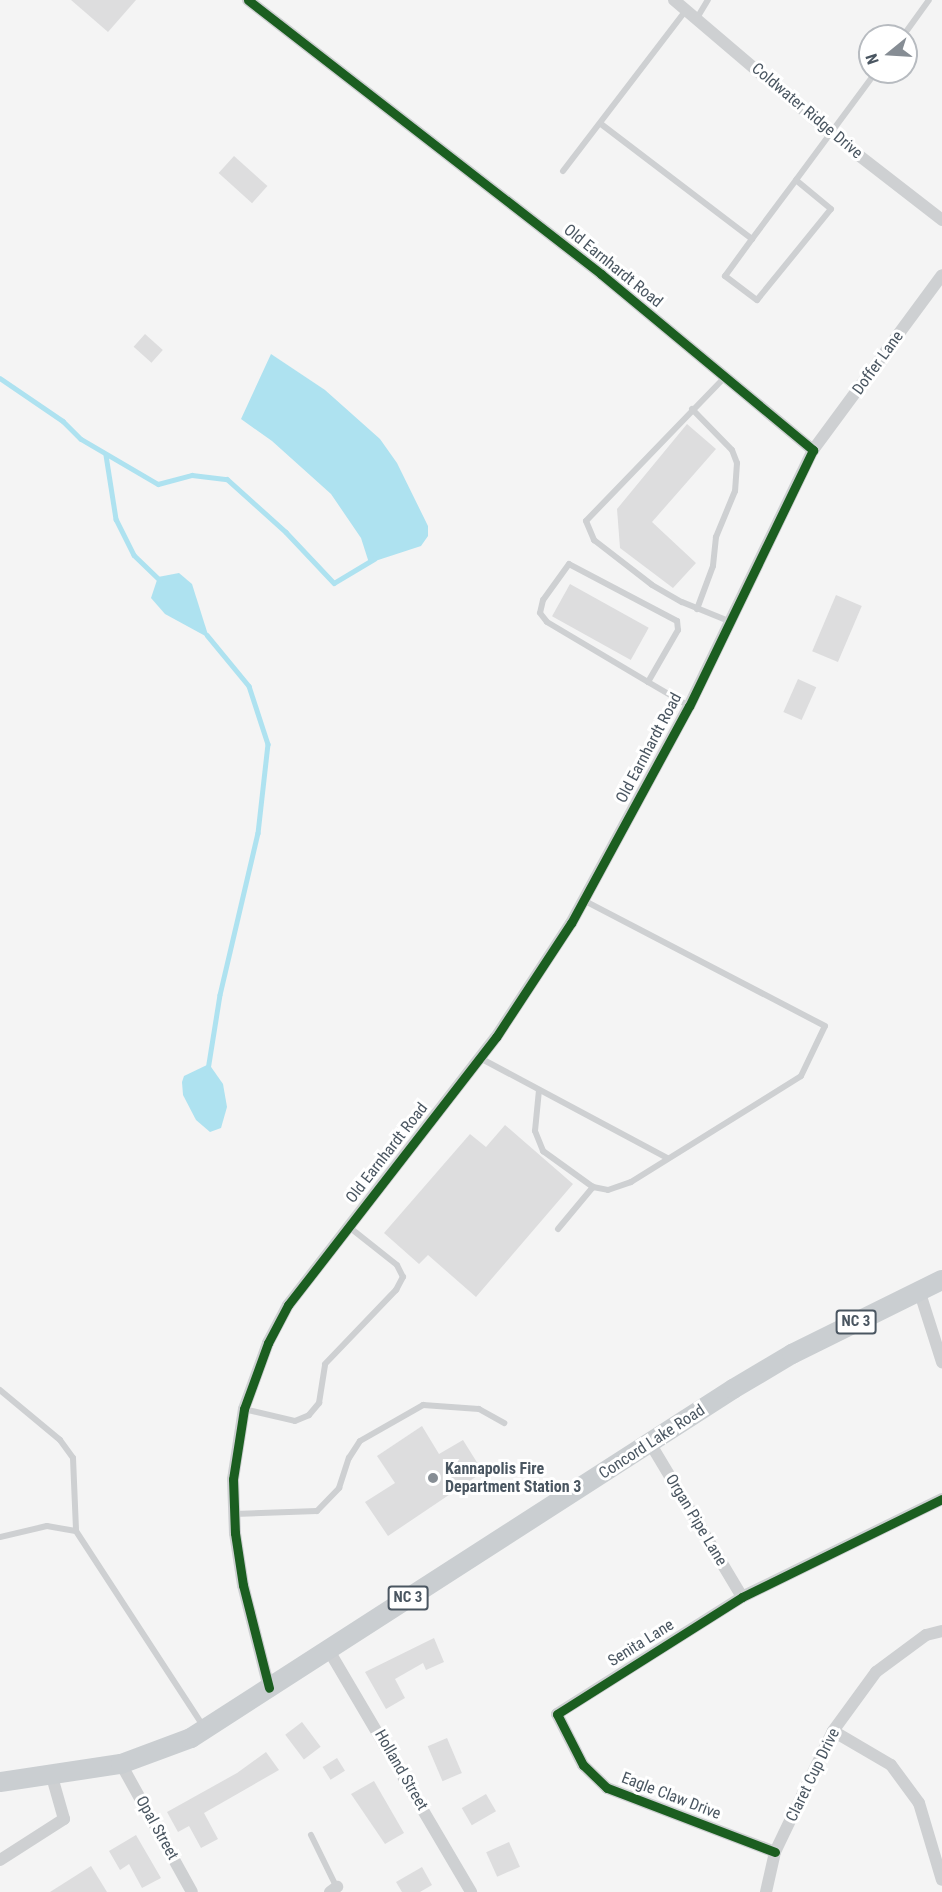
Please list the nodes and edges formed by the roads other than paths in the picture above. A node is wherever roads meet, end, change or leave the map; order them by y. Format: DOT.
graph roads {
  1 [pos="248,0"];
  2 [pos="675,0"];
  3 [pos="708,0"];
  4 [pos="929,0"];
  5 [pos="686,9"];
  6 [pos="697,18"];
  7 [pos="912,24"];
  8 [pos="867,84"];
  9 [pos="601,124"];
  10 [pos="830,133"];
  11 [pos="564,171"];
  12 [pos="796,180"];
  13 [pos="942,220"];
  14 [pos="752,239"];
  15 [pos="942,275"];
  16 [pos="725,376"];
  17 [pos="692,409"];
  18 [pos="813,450"];
  19 [pos="697,609"];
  20 [pos="731,622"];
  21 [pos="648,682"];
  22 [pos="689,706"];
  23 [pos="583,900"];
  24 [pos="480,1058"];
  25 [pos="539,1090"];
  26 [pos="667,1158"];
  27 [pos="593,1187"];
  28 [pos="349,1227"];
  29 [pos="558,1229"];
  30 [pos="942,1280"];
  31 [pos="919,1290"];
  32 [pos="942,1362"];
  33 [pos="0,1390"];
  34 [pos="244,1409"];
  35 [pos="504,1423"];
  36 [pos="650,1443"];
  37 [pos="942,1499"];
  38 [pos="234,1514"];
  39 [pos="76,1531"];
  40 [pos="0,1537"];
  41 [pos="742,1597"];
  42 [pos="942,1631"];
  43 [pos="328,1649"];
  44 [pos="268,1688"];
  45 [pos="556,1714"];
  46 [pos="204,1729"];
  47 [pos="833,1731"];
  48 [pos="121,1764"];
  49 [pos="52,1777"];
  50 [pos="0,1782"];
  51 [pos="310,1834"];
  52 [pos="775,1852"];
  53 [pos="0,1860"];
  54 [pos="942,1880"];
  55 [pos="336,1890"];
  56 [pos="192,1892"];
  57 [pos="471,1892"];
  58 [pos="766,1892"];
  1 -- 16 [label="street, Old Earnhardt Road"];
  2 -- 5 [label="street, Coldwater Ridge Drive"];
  3 -- 6 [label="lane"];
  4 -- 7 [label="lane"];
  5 -- 6 [label="street, Coldwater Ridge Drive"];
  5 -- 9 [label="lane"];
  6 -- 10 [label="street, Coldwater Ridge Drive"];
  8 -- 10 [label="lane"];
  9 -- 11 [label="lane"];
  9 -- 14 [label="lane"];
  10 -- 12 [label="lane"];
  10 -- 13 [label="street, Coldwater Ridge Drive"];
  12 -- 14 [label="lane"];
  12 -- 14 [label="lane"];
  15 -- 18 [label="street, Doffer Lane"];
  16 -- 17 [label="lane"];
  16 -- 18 [label="street, Old Earnhardt Road"];
  17 -- 19 [label="lane"];
  17 -- 19 [label="lane"];
  18 -- 20 [label="street, Old Earnhardt Road"];
  19 -- 20 [label="lane"];
  20 -- 22 [label="street, Old Earnhardt Road"];
  21 -- 21 [label="lane"];
  21 -- 22 [label="lane"];
  22 -- 23 [label="street, Old Earnhardt Road"];
  23 -- 24 [label="street, Old Earnhardt Road"];
  23 -- 26 [label="lane"];
  24 -- 25 [label="lane"];
  24 -- 28 [label="street, Old Earnhardt Road"];
  25 -- 26 [label="lane"];
  25 -- 27 [label="lane"];
  26 -- 27 [label="lane"];
  27 -- 29 [label="lane"];
  28 -- 34 [label="street, Old Earnhardt Road"];
  28 -- 34 [label="lane"];
  30 -- 31 [label="main road, Concord Lake Road / NC 3"];
  31 -- 32 [label="street"];
  31 -- 36 [label="main road, Concord Lake Road / NC 3"];
  33 -- 39 [label="lane"];
  34 -- 38 [label="street, Old Earnhardt Road"];
  35 -- 38 [label="lane"];
  36 -- 41 [label="street, Organ Pipe Lane"];
  36 -- 43 [label="main road, Concord Lake Road / NC 3"];
  37 -- 41 [label="street, Senita Lane"];
  38 -- 44 [label="street, Old Earnhardt Road"];
  39 -- 40 [label="lane"];
  39 -- 46 [label="lane"];
  41 -- 45 [label="street, Senita Lane"];
  42 -- 47 [label="street, Claret Cup Drive"];
  43 -- 44 [label="main road, Concord Lake Road / NC 3"];
  43 -- 57 [label="street, Holland Street"];
  44 -- 46 [label="main road, Concord Lake Road / NC 3"];
  45 -- 52 [label="street, Eagle Claw Drive"];
  46 -- 48 [label="main road, Concord Lake Road / NC 3"];
  47 -- 52 [label="street, Claret Cup Drive"];
  47 -- 54 [label="street"];
  48 -- 49 [label="main road, Concord Lake Road / NC 3"];
  48 -- 56 [label="street, Opal Street"];
  49 -- 50 [label="main road, Concord Lake Road / NC 3"];
  49 -- 53 [label="street"];
  51 -- 55 [label="lane"];
  52 -- 58 [label="street, Claret Cup Drive"];
}
